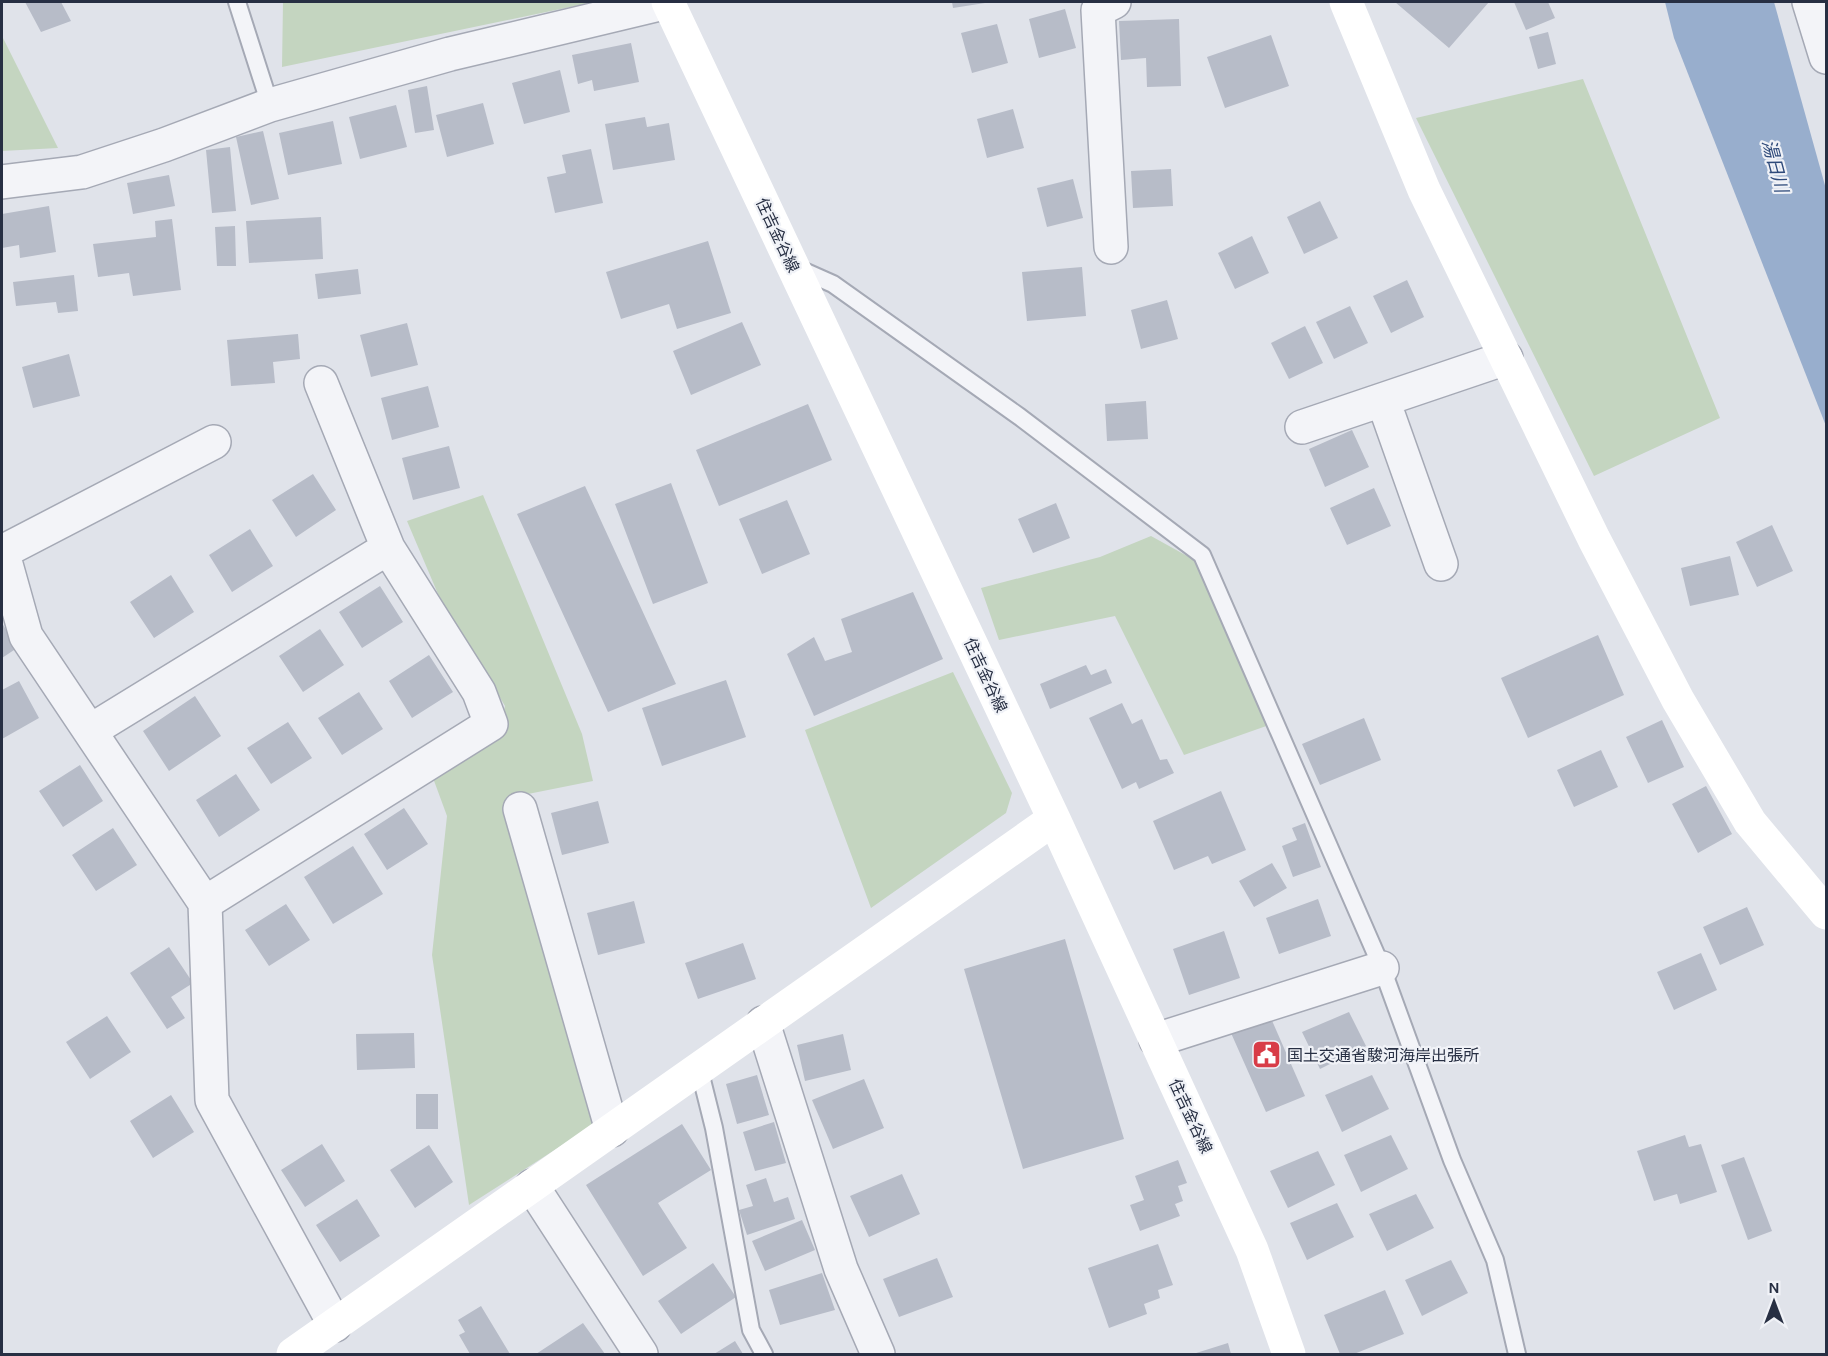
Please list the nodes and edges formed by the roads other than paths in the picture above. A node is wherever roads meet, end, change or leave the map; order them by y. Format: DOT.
graph roads {
  1 [pos="237,2"];
  2 [pos="668,2"];
  3 [pos="1114,2"];
  4 [pos="1346,2"];
  5 [pos="1809,2"];
  6 [pos="1827,57"];
  7 [pos="270,105"];
  8 [pos="2,182"];
  9 [pos="1111,247"];
  10 [pos="793,266"];
  11 [pos="1506,358"];
  12 [pos="321,383"];
  13 [pos="1383,400"];
  14 [pos="1302,426"];
  15 [pos="214,442"];
  16 [pos="388,548"];
  17 [pos="2,551"];
  18 [pos="1442,564"];
  19 [pos="90,731"];
  20 [pos="520,809"];
  21 [pos="1054,819"];
  22 [pos="204,903"];
  23 [pos="1827,913"];
  24 [pos="1382,968"];
  25 [pos="763,1023"];
  26 [pos="1156,1040"];
  27 [pos="699,1068"];
  28 [pos="612,1130"];
  29 [pos="532,1186"];
  30 [pos="335,1324"];
  31 [pos="293,1354"];
  32 [pos="641,1354"];
  33 [pos="764,1354"];
  34 [pos="878,1354"];
  35 [pos="1289,1354"];
  36 [pos="1517,1354"];
  1 -- 7 [label="lane"];
  2 -- 7 [label="street"];
  2 -- 10 [label="street, 住吉金谷線"];
  3 -- 9 [label="street"];
  4 -- 11 [label="street"];
  5 -- 6 [label="street"];
  7 -- 8 [label="street"];
  10 -- 21 [label="street, 住吉金谷線"];
  10 -- 24 [label="lane"];
  11 -- 13 [label="street"];
  11 -- 23 [label="street"];
  12 -- 16 [label="street"];
  13 -- 14 [label="street"];
  13 -- 18 [label="street"];
  15 -- 17 [label="street"];
  16 -- 19 [label="street"];
  16 -- 22 [label="street"];
  17 -- 19 [label="street"];
  19 -- 22 [label="street"];
  20 -- 28 [label="street"];
  21 -- 25 [label="street"];
  21 -- 26 [label="street, 住吉金谷線"];
  22 -- 30 [label="street"];
  24 -- 26 [label="street"];
  24 -- 36 [label="lane"];
  25 -- 27 [label="street"];
  25 -- 34 [label="street"];
  26 -- 35 [label="street, 住吉金谷線"];
  27 -- 28 [label="street"];
  27 -- 33 [label="lane"];
  28 -- 29 [label="street"];
  29 -- 30 [label="street"];
  29 -- 32 [label="street"];
  30 -- 31 [label="street"];
}
